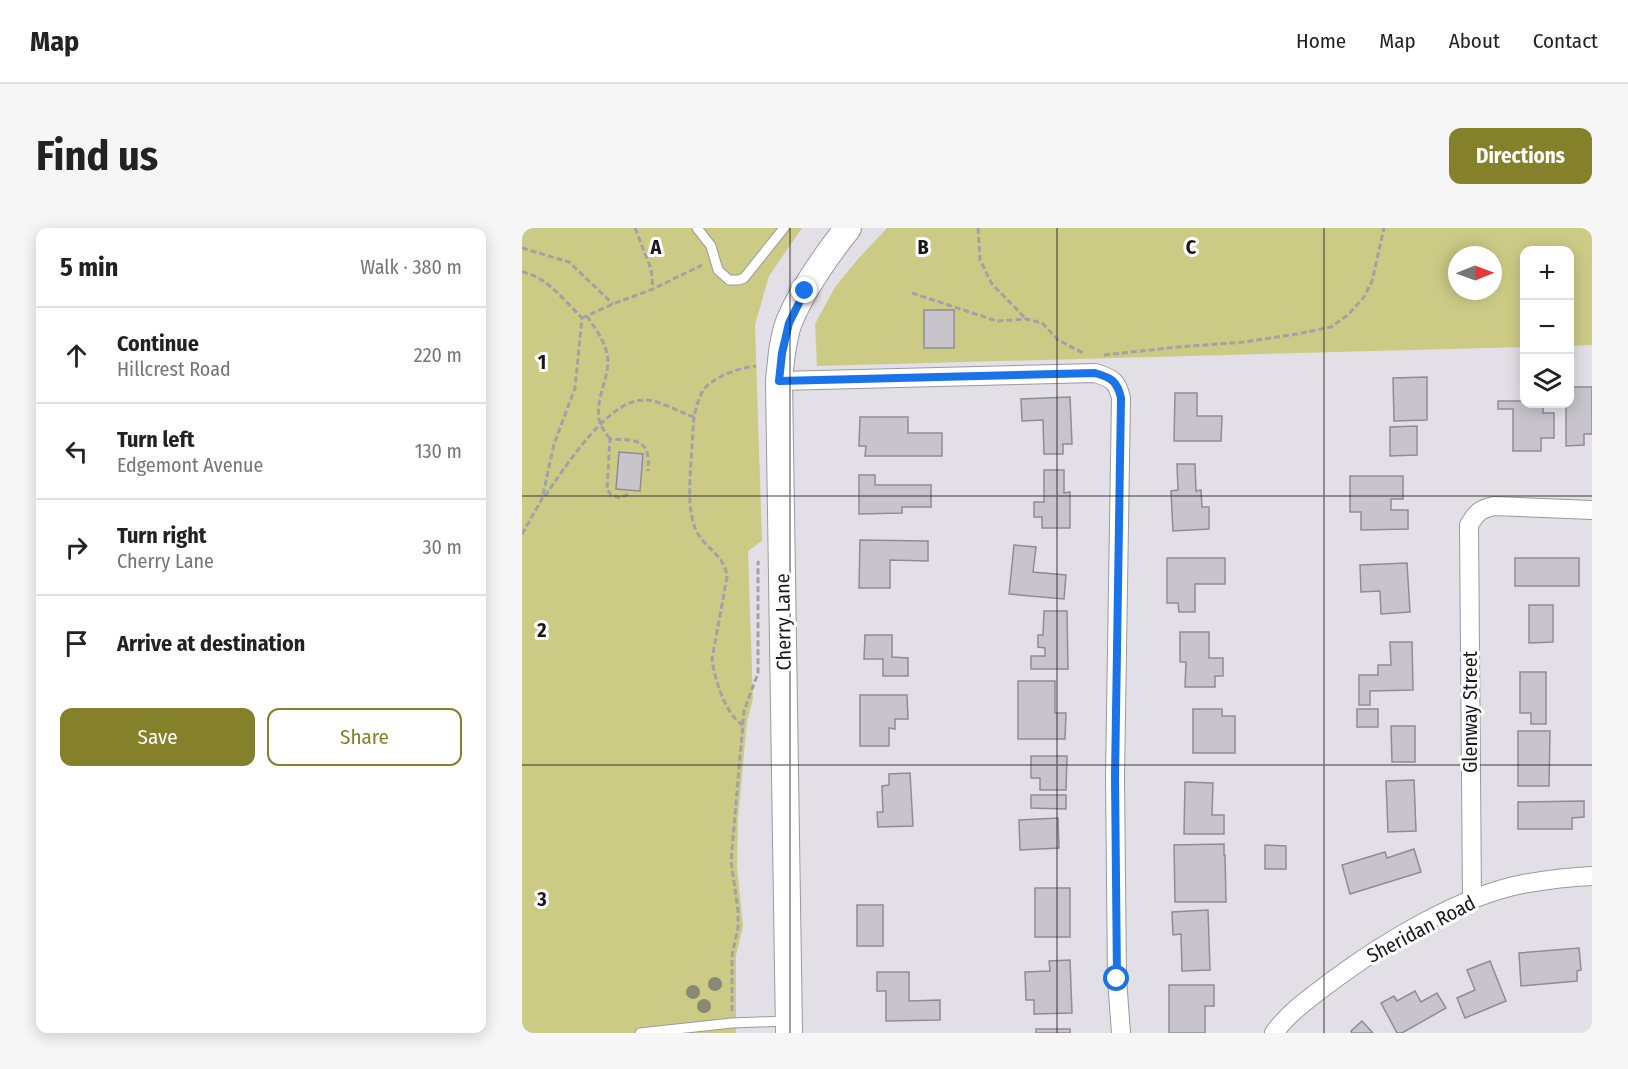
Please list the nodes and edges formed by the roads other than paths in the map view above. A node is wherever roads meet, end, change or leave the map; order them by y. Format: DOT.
graph roads {
  1 [pos="697,228"];
  2 [pos="784,228"];
  3 [pos="848,228"];
  4 [pos="779,381"];
  5 [pos="1592,510"];
  6 [pos="1592,876"];
  7 [pos="1472,899"];
  8 [pos="789,1027"];
  9 [pos="640,1033"];
  10 [pos="1121,1033"];
  11 [pos="1274,1033"];
  1 -- 2 [label="lane"];
  3 -- 4 [label="street, Cherry Lane"];
  4 -- 8 [label="street, Cherry Lane"];
  4 -- 10 [label="street"];
  5 -- 7 [label="street, Glenway Street"];
  6 -- 7 [label="street, Sheridan Road"];
  7 -- 11 [label="street, Sheridan Road"];
  8 -- 9 [label="lane"];
}
